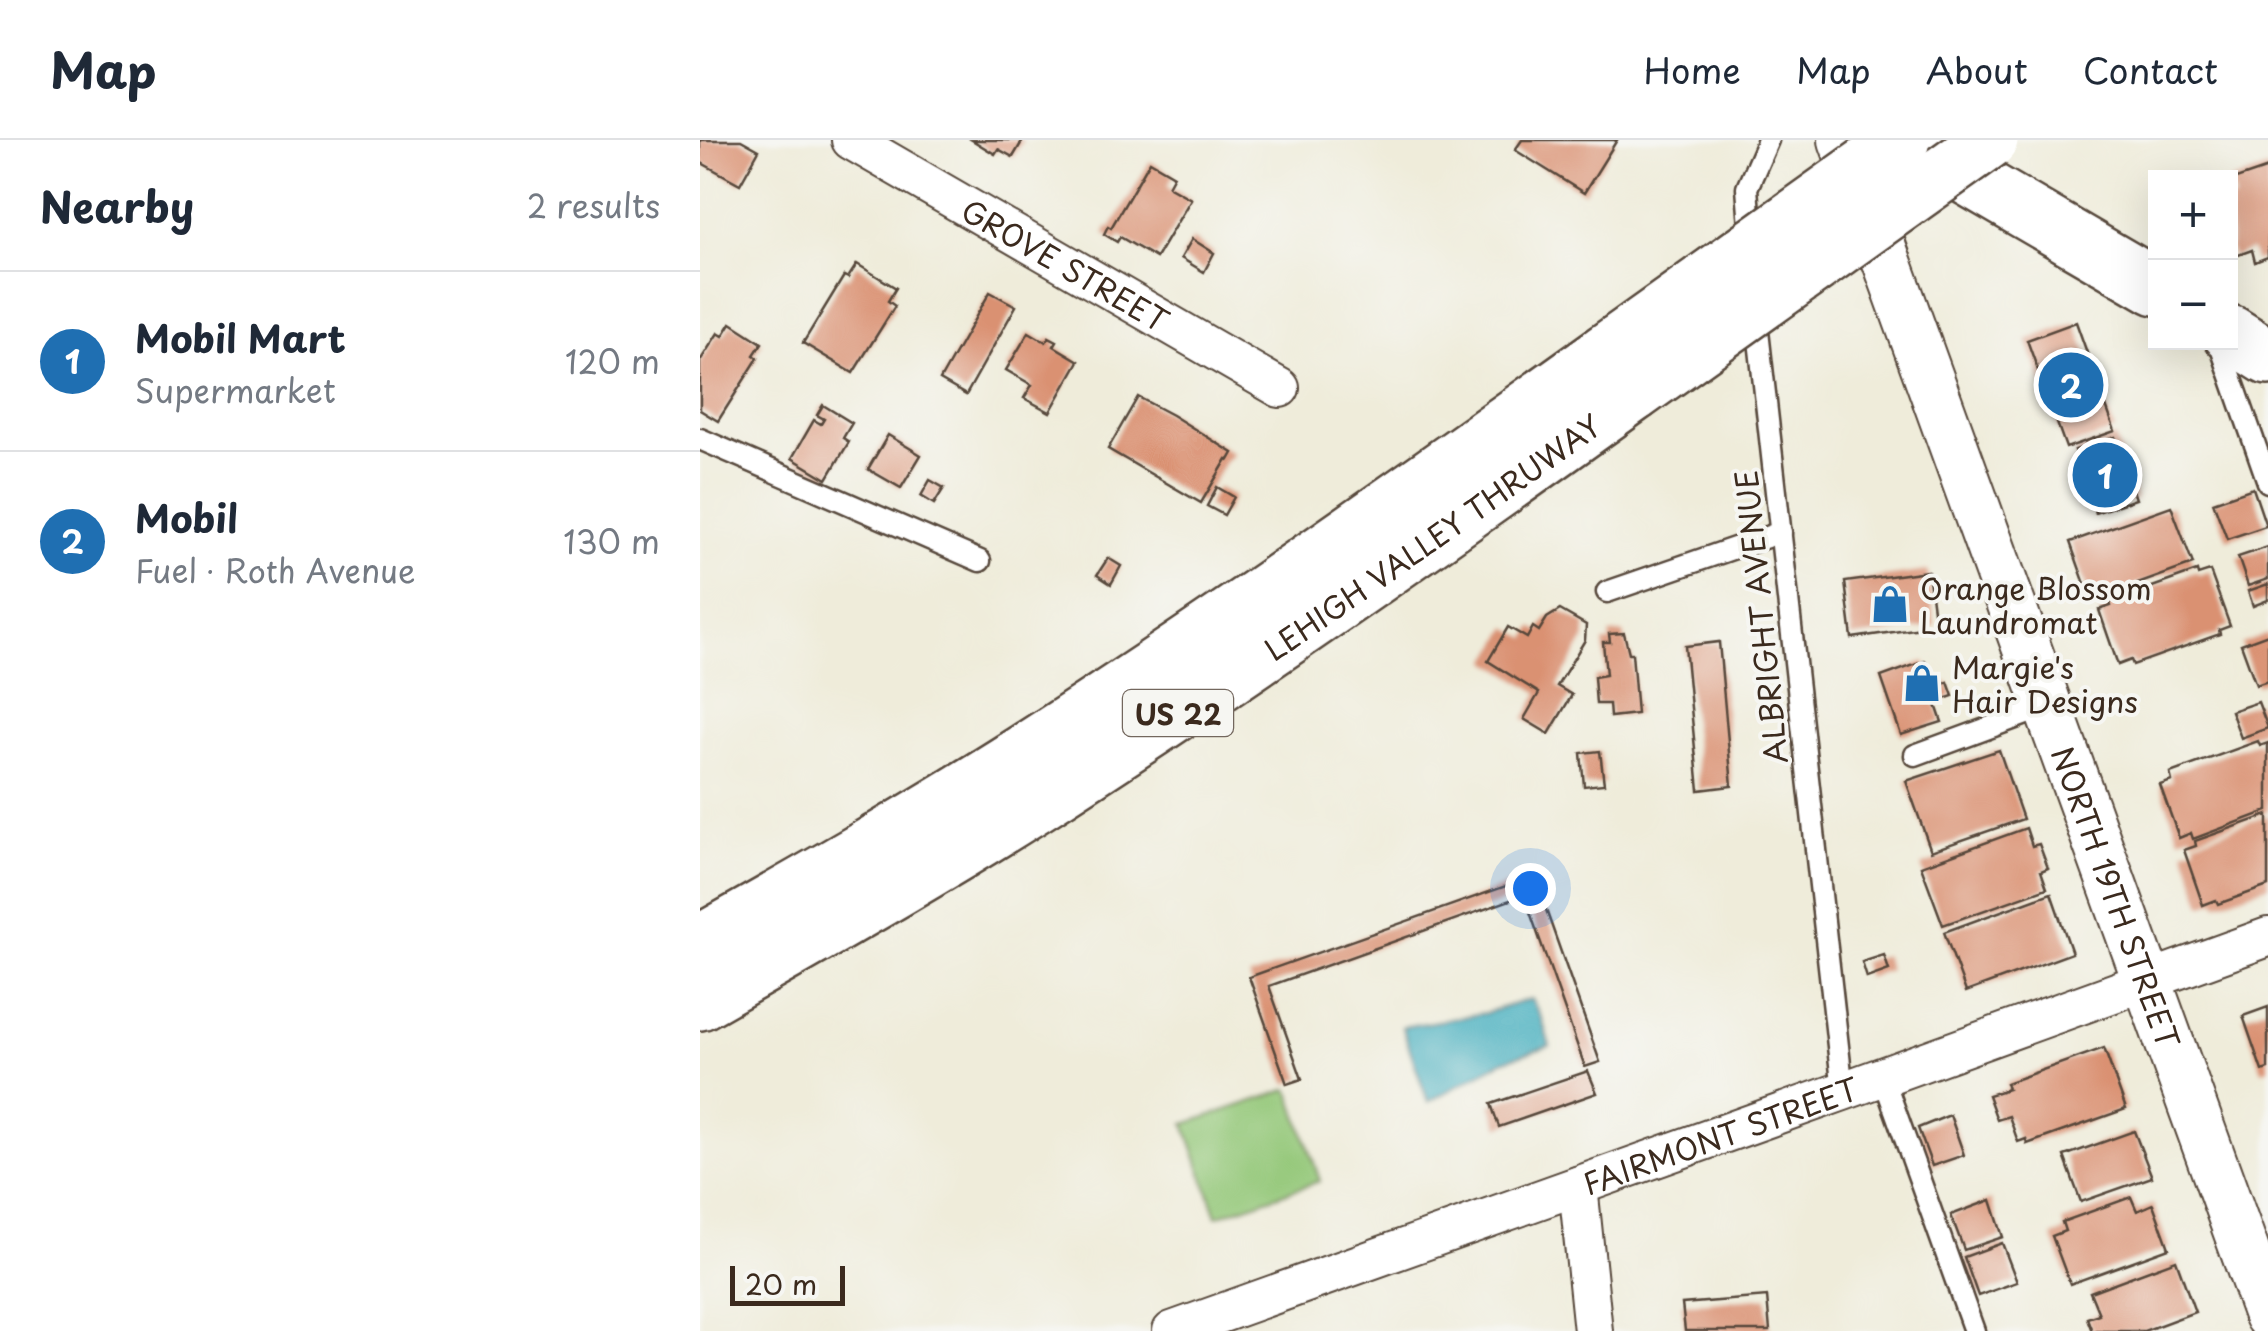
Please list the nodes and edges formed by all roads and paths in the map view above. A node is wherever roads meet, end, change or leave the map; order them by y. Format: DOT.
graph roads {
  1 [pos="851,140"];
  2 [pos="1768,140"];
  3 [pos="1843,140"];
  4 [pos="1903,140"];
  5 [pos="1990,140"];
  6 [pos="2148,282"];
  7 [pos="2250,348"];
  8 [pos="1620,372"];
  9 [pos="1280,388"];
  10 [pos="700,439"];
  11 [pos="2268,482"];
  12 [pos="1781,532"];
  13 [pos="980,560"];
  14 [pos="1607,592"];
  15 [pos="2048,706"];
  16 [pos="1915,755"];
  17 [pos="2268,936"];
  18 [pos="700,942"];
  19 [pos="2147,981"];
  20 [pos="700,1002"];
  21 [pos="1884,1076"];
  22 [pos="1843,1092"];
  23 [pos="1578,1186"];
  24 [pos="2268,1314"];
  25 [pos="1172,1331"];
  26 [pos="1593,1331"];
  27 [pos="1974,1331"];
  1 -- 9 [label="street, GROVE STREET"];
  2 -- 12 [label="lane, ALBRIGHT AVENUE"];
  3 -- 15 [label="street, NORTH 19TH STREET"];
  4 -- 6 [label="main road"];
  4 -- 8 [label="main road, LEHIGH VALLEY THRUWAY / US 22, bridge"];
  5 -- 8 [label="main road, LEHIGH VALLEY THRUWAY / US 22, bridge"];
  7 -- 11 [label="lane"];
  8 -- 18 [label="main road, LEHIGH VALLEY THRUWAY / US 22"];
  8 -- 20 [label="main road, LEHIGH VALLEY THRUWAY / US 22"];
  10 -- 13 [label="lane"];
  12 -- 14 [label="lane"];
  12 -- 22 [label="lane, ALBRIGHT AVENUE"];
  15 -- 16 [label="lane"];
  15 -- 19 [label="street, NORTH 19TH STREET"];
  17 -- 19 [label="street, FAIRMONT STREET"];
  19 -- 21 [label="street, FAIRMONT STREET"];
  19 -- 24 [label="street, NORTH 19TH STREET"];
  21 -- 22 [label="street, FAIRMONT STREET"];
  21 -- 27 [label="lane"];
  22 -- 23 [label="street, FAIRMONT STREET"];
  23 -- 25 [label="street, FAIRMONT STREET"];
  23 -- 26 [label="street"];
}
